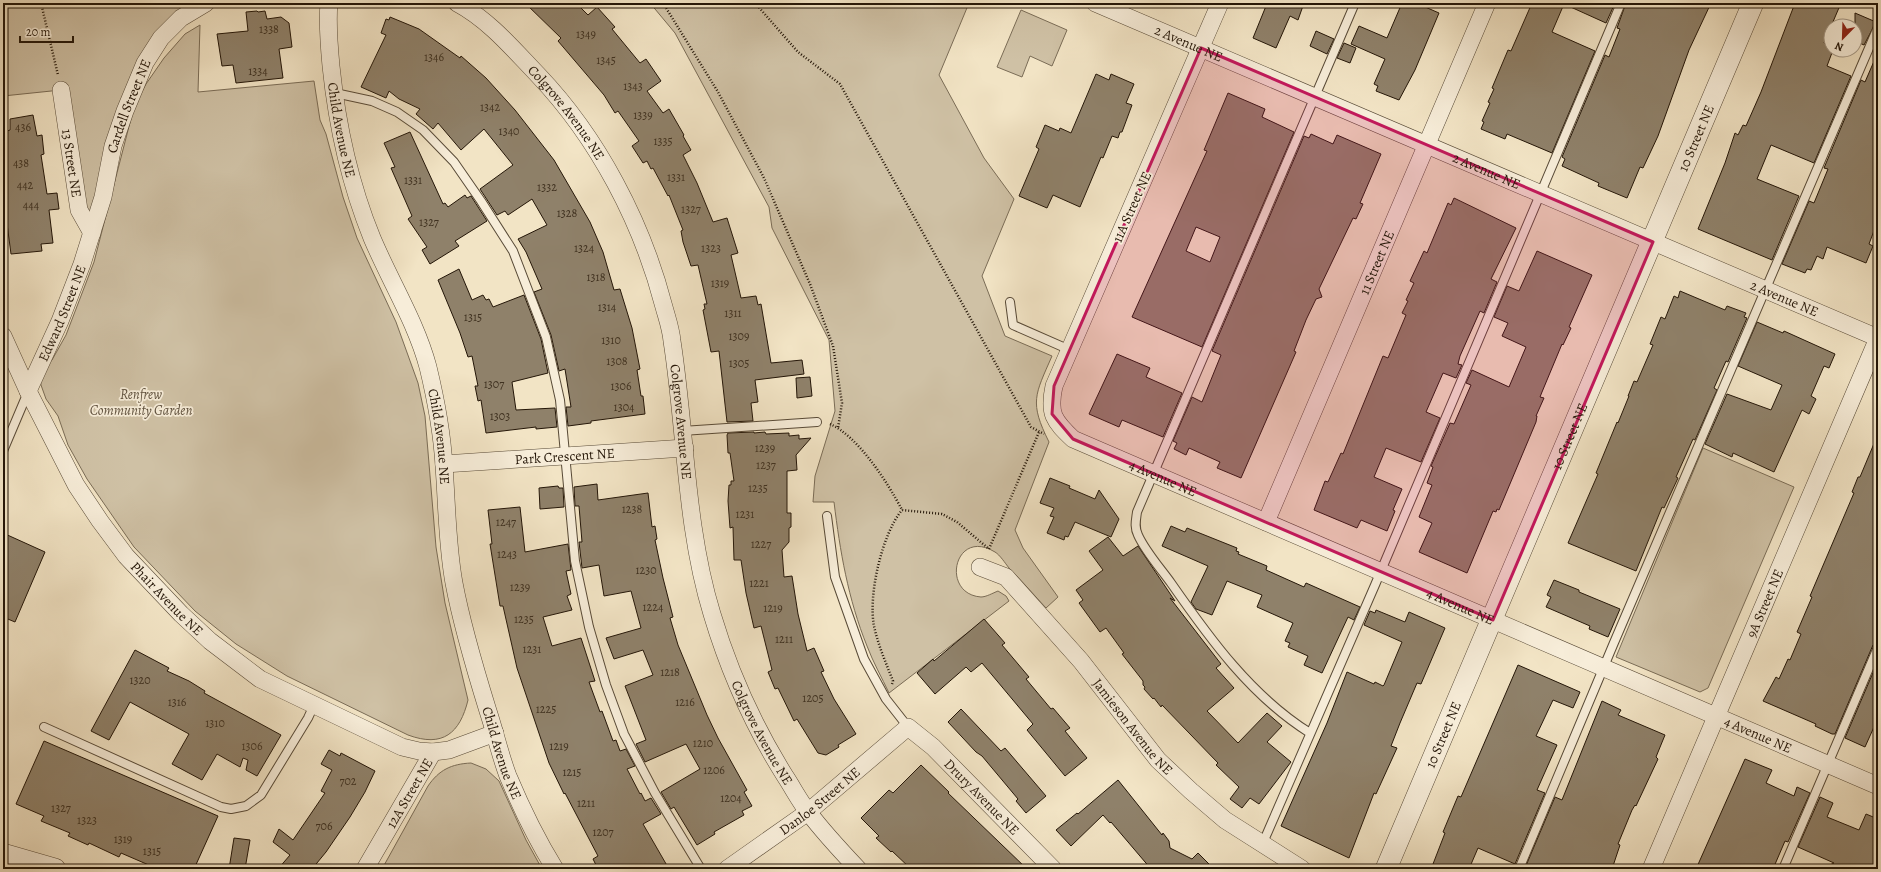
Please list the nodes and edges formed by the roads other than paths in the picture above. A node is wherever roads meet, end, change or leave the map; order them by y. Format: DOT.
graph roads {
  1 [pos="206,3"];
  2 [pos="329,3"];
  3 [pos="457,3"];
  4 [pos="1095,3"];
  5 [pos="1220,3"];
  6 [pos="1355,3"];
  7 [pos="1487,3"];
  8 [pos="1621,3"];
  9 [pos="1753,3"];
  10 [pos="1878,27"];
  11 [pos="1201,48"];
  12 [pos="61,90"];
  13 [pos="335,92"];
  14 [pos="1316,97"];
  15 [pos="1427,146"];
  16 [pos="1540,193"];
  17 [pos="92,233"];
  18 [pos="1653,242"];
  19 [pos="1765,290"];
  20 [pos="1010,302"];
  21 [pos="3,336"];
  22 [pos="1878,338"];
  23 [pos="1070,350"];
  24 [pos="28,391"];
  25 [pos="1052,414"];
  26 [pos="817,422"];
  27 [pos="682,431"];
  28 [pos="685,448"];
  29 [pos="3,451"];
  30 [pos="565,455"];
  31 [pos="444,464"];
  32 [pos="1154,474"];
  33 [pos="827,516"];
  34 [pos="1266,522"];
  35 [pos="980,567"];
  36 [pos="1380,572"];
  37 [pos="1493,620"];
  38 [pos="1878,647"];
  39 [pos="1604,667"];
  40 [pos="314,705"];
  41 [pos="1716,716"];
  42 [pos="44,727"];
  43 [pos="908,728"];
  44 [pos="495,733"];
  45 [pos="1310,733"];
  46 [pos="433,752"];
  47 [pos="1828,764"];
  48 [pos="1878,786"];
  49 [pos="808,812"];
  50 [pos="1262,845"];
  51 [pos="3,854"];
  52 [pos="55,869"];
  53 [pos="365,869"];
  54 [pos="555,869"];
  55 [pos="701,869"];
  56 [pos="727,869"];
  57 [pos="858,869"];
  58 [pos="1053,869"];
  59 [pos="1302,869"];
  60 [pos="1386,869"];
  61 [pos="1519,869"];
  62 [pos="1651,869"];
  63 [pos="1783,869"];
  1 -- 17 [label="street, Cardell Street NE"];
  2 -- 13 [label="street, Child Avenue NE"];
  3 -- 27 [label="street, Colgrove Avenue NE"];
  4 -- 11 [label="street, 2 Avenue NE"];
  5 -- 11 [label="street, 11A Street NE"];
  6 -- 14 [label="lane"];
  7 -- 15 [label="street, 11 Street NE"];
  8 -- 16 [label="lane"];
  9 -- 18 [label="street, 10 Street NE"];
  10 -- 19 [label="lane"];
  11 -- 14 [label="street, 2 Avenue NE"];
  11 -- 23 [label="street, 11A Street NE"];
  12 -- 17 [label="street, 13 Street NE"];
  13 -- 30 [label="lane"];
  13 -- 31 [label="street, Child Avenue NE"];
  14 -- 15 [label="street, 2 Avenue NE"];
  14 -- 32 [label="lane"];
  15 -- 16 [label="street, 2 Avenue NE"];
  15 -- 34 [label="street, 11 Street NE"];
  16 -- 18 [label="street, 2 Avenue NE"];
  16 -- 36 [label="lane"];
  17 -- 24 [label="street, Edward Street NE"];
  18 -- 19 [label="street, 2 Avenue NE"];
  18 -- 37 [label="street, 10 Street NE"];
  19 -- 22 [label="street, 2 Avenue NE"];
  19 -- 39 [label="lane"];
  20 -- 23 [label="lane"];
  21 -- 24 [label="street, Phair Avenue NE"];
  22 -- 41 [label="street, 9A Street NE"];
  23 -- 25 [label="street, 11A Street NE"];
  24 -- 29 [label="lane"];
  24 -- 40 [label="street, Phair Avenue NE"];
  25 -- 32 [label="street, 4 Avenue NE"];
  26 -- 27 [label="lane"];
  27 -- 28 [label="street, Colgrove Avenue NE"];
  28 -- 30 [label="street, Park Crescent NE"];
  28 -- 49 [label="street, Colgrove Avenue NE"];
  30 -- 31 [label="street, Park Crescent NE"];
  30 -- 55 [label="lane"];
  31 -- 44 [label="street, Child Avenue NE"];
  32 -- 34 [label="street, 4 Avenue NE"];
  32 -- 45 [label="lane"];
  33 -- 43 [label="lane"];
  34 -- 36 [label="street, 4 Avenue NE"];
  35 -- 50 [label="street, Jamieson Avenue NE"];
  36 -- 37 [label="street, 4 Avenue NE"];
  36 -- 45 [label="lane"];
  37 -- 39 [label="street, 4 Avenue NE"];
  37 -- 60 [label="street, 10 Street NE"];
  38 -- 47 [label="lane"];
  39 -- 41 [label="street, 4 Avenue NE"];
  39 -- 61 [label="lane"];
  40 -- 42 [label="lane"];
  40 -- 46 [label="street, Phair Avenue NE"];
  41 -- 47 [label="street, 4 Avenue NE"];
  41 -- 62 [label="street, 9A Street NE"];
  43 -- 49 [label="street, Danloe Street NE"];
  43 -- 58 [label="street, Drury Avenue NE"];
  44 -- 46 [label="street, 12A Street NE"];
  44 -- 54 [label="street, Child Avenue NE"];
  45 -- 50 [label="lane"];
  46 -- 53 [label="street, 12A Street NE"];
  47 -- 48 [label="street, 4 Avenue NE"];
  47 -- 63 [label="lane"];
  49 -- 56 [label="street, Danloe Street NE"];
  49 -- 57 [label="street, Colgrove Avenue NE"];
  50 -- 59 [label="street, Jamieson Avenue NE"];
  51 -- 52 [label="street"];
}
